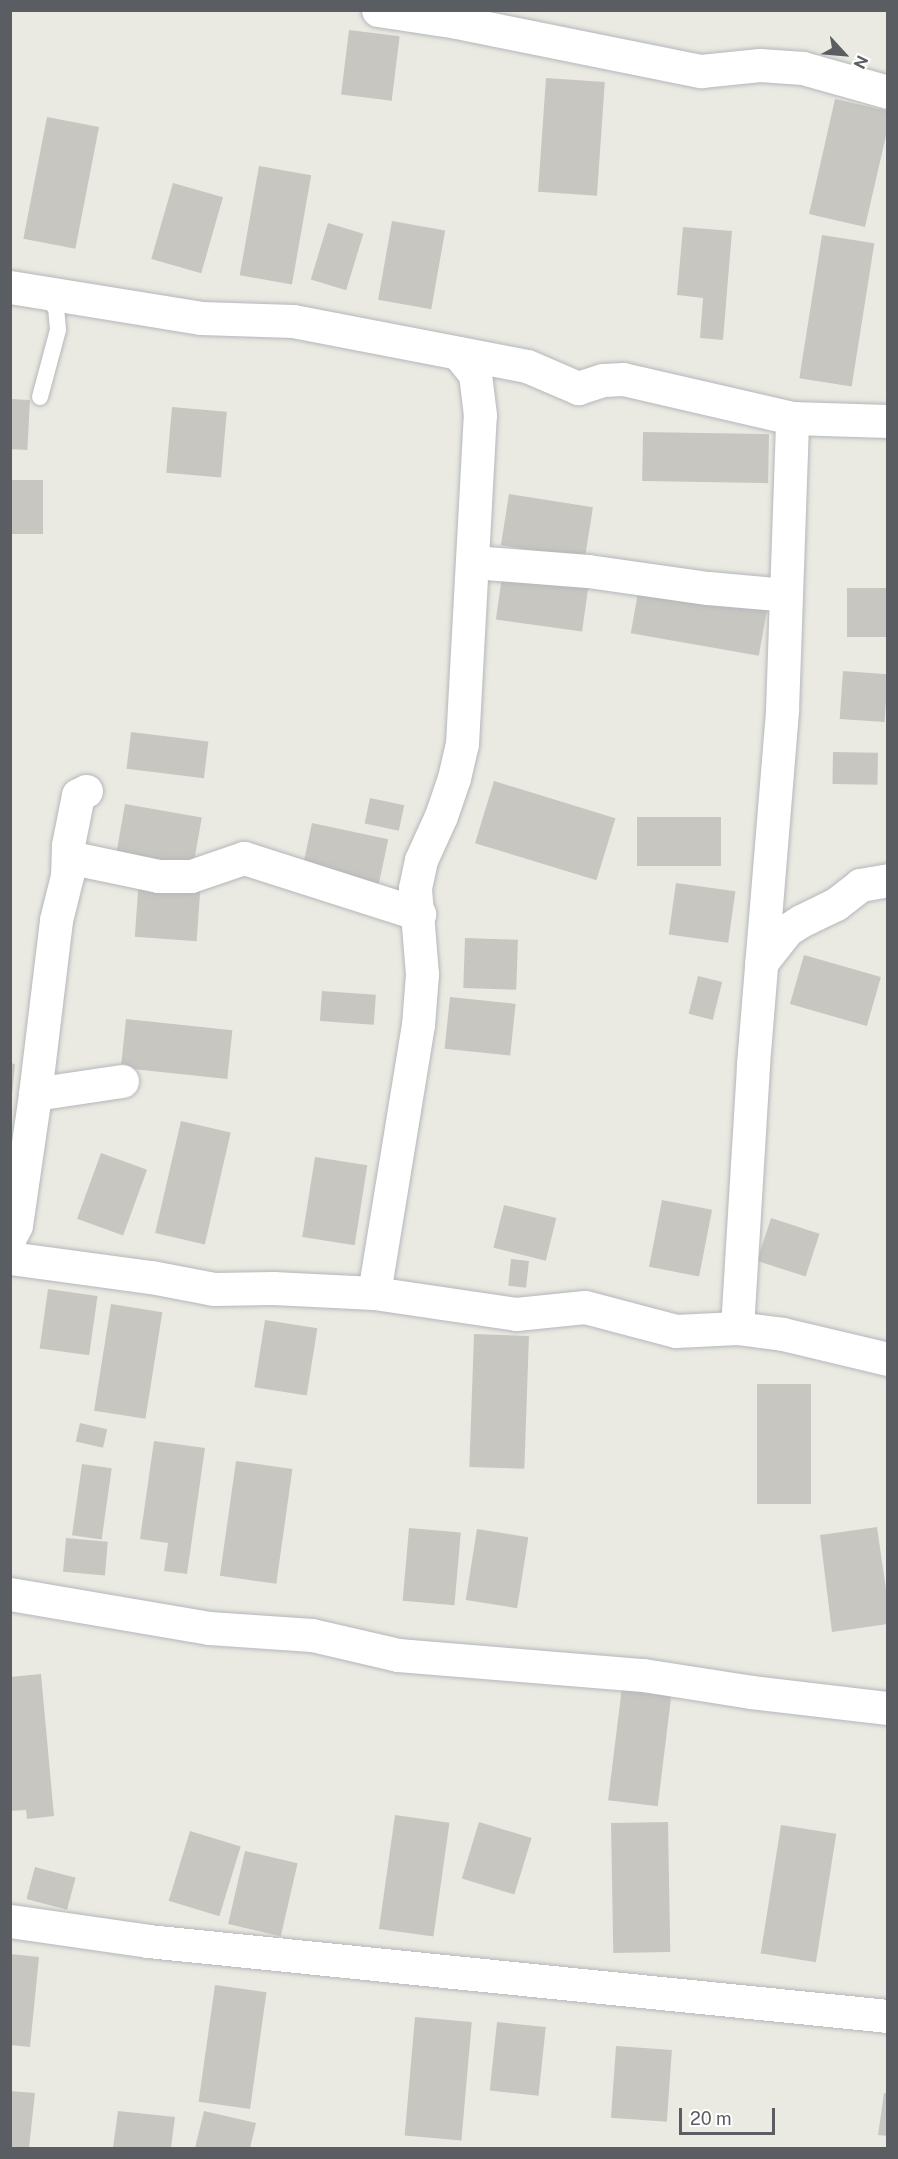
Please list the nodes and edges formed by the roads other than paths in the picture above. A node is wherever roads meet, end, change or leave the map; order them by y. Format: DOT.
graph roads {
  1 [pos="378,10"];
  2 [pos="888,92"];
  3 [pos="26,290"];
  4 [pos="458,353"];
  5 [pos="40,397"];
  6 [pos="792,418"];
  7 [pos="888,421"];
  8 [pos="472,562"];
  9 [pos="786,594"];
  10 [pos="86,791"];
  11 [pos="68,857"];
  12 [pos="888,880"];
  13 [pos="419,914"];
  14 [pos="761,963"];
  15 [pos="122,1081"];
  16 [pos="35,1094"];
  17 [pos="10,1237"];
  18 [pos="10,1258"];
  19 [pos="374,1293"];
  20 [pos="737,1328"];
  21 [pos="888,1359"];
  22 [pos="10,1594"];
  23 [pos="888,1708"];
  24 [pos="10,1921"];
  25 [pos="888,2016"];
  1 -- 2 [label="street"];
  3 -- 4 [label="street"];
  3 -- 5 [label="lane"];
  4 -- 6 [label="street"];
  4 -- 8 [label="street"];
  6 -- 7 [label="street"];
  6 -- 9 [label="street"];
  8 -- 9 [label="street"];
  8 -- 13 [label="street"];
  9 -- 14 [label="street"];
  10 -- 11 [label="street"];
  11 -- 13 [label="street"];
  11 -- 16 [label="street"];
  12 -- 14 [label="street"];
  13 -- 19 [label="street"];
  14 -- 20 [label="street"];
  15 -- 16 [label="street"];
  16 -- 17 [label="street"];
  18 -- 19 [label="street"];
  19 -- 20 [label="street"];
  20 -- 21 [label="street"];
  22 -- 23 [label="street"];
  24 -- 25 [label="street"];
}
